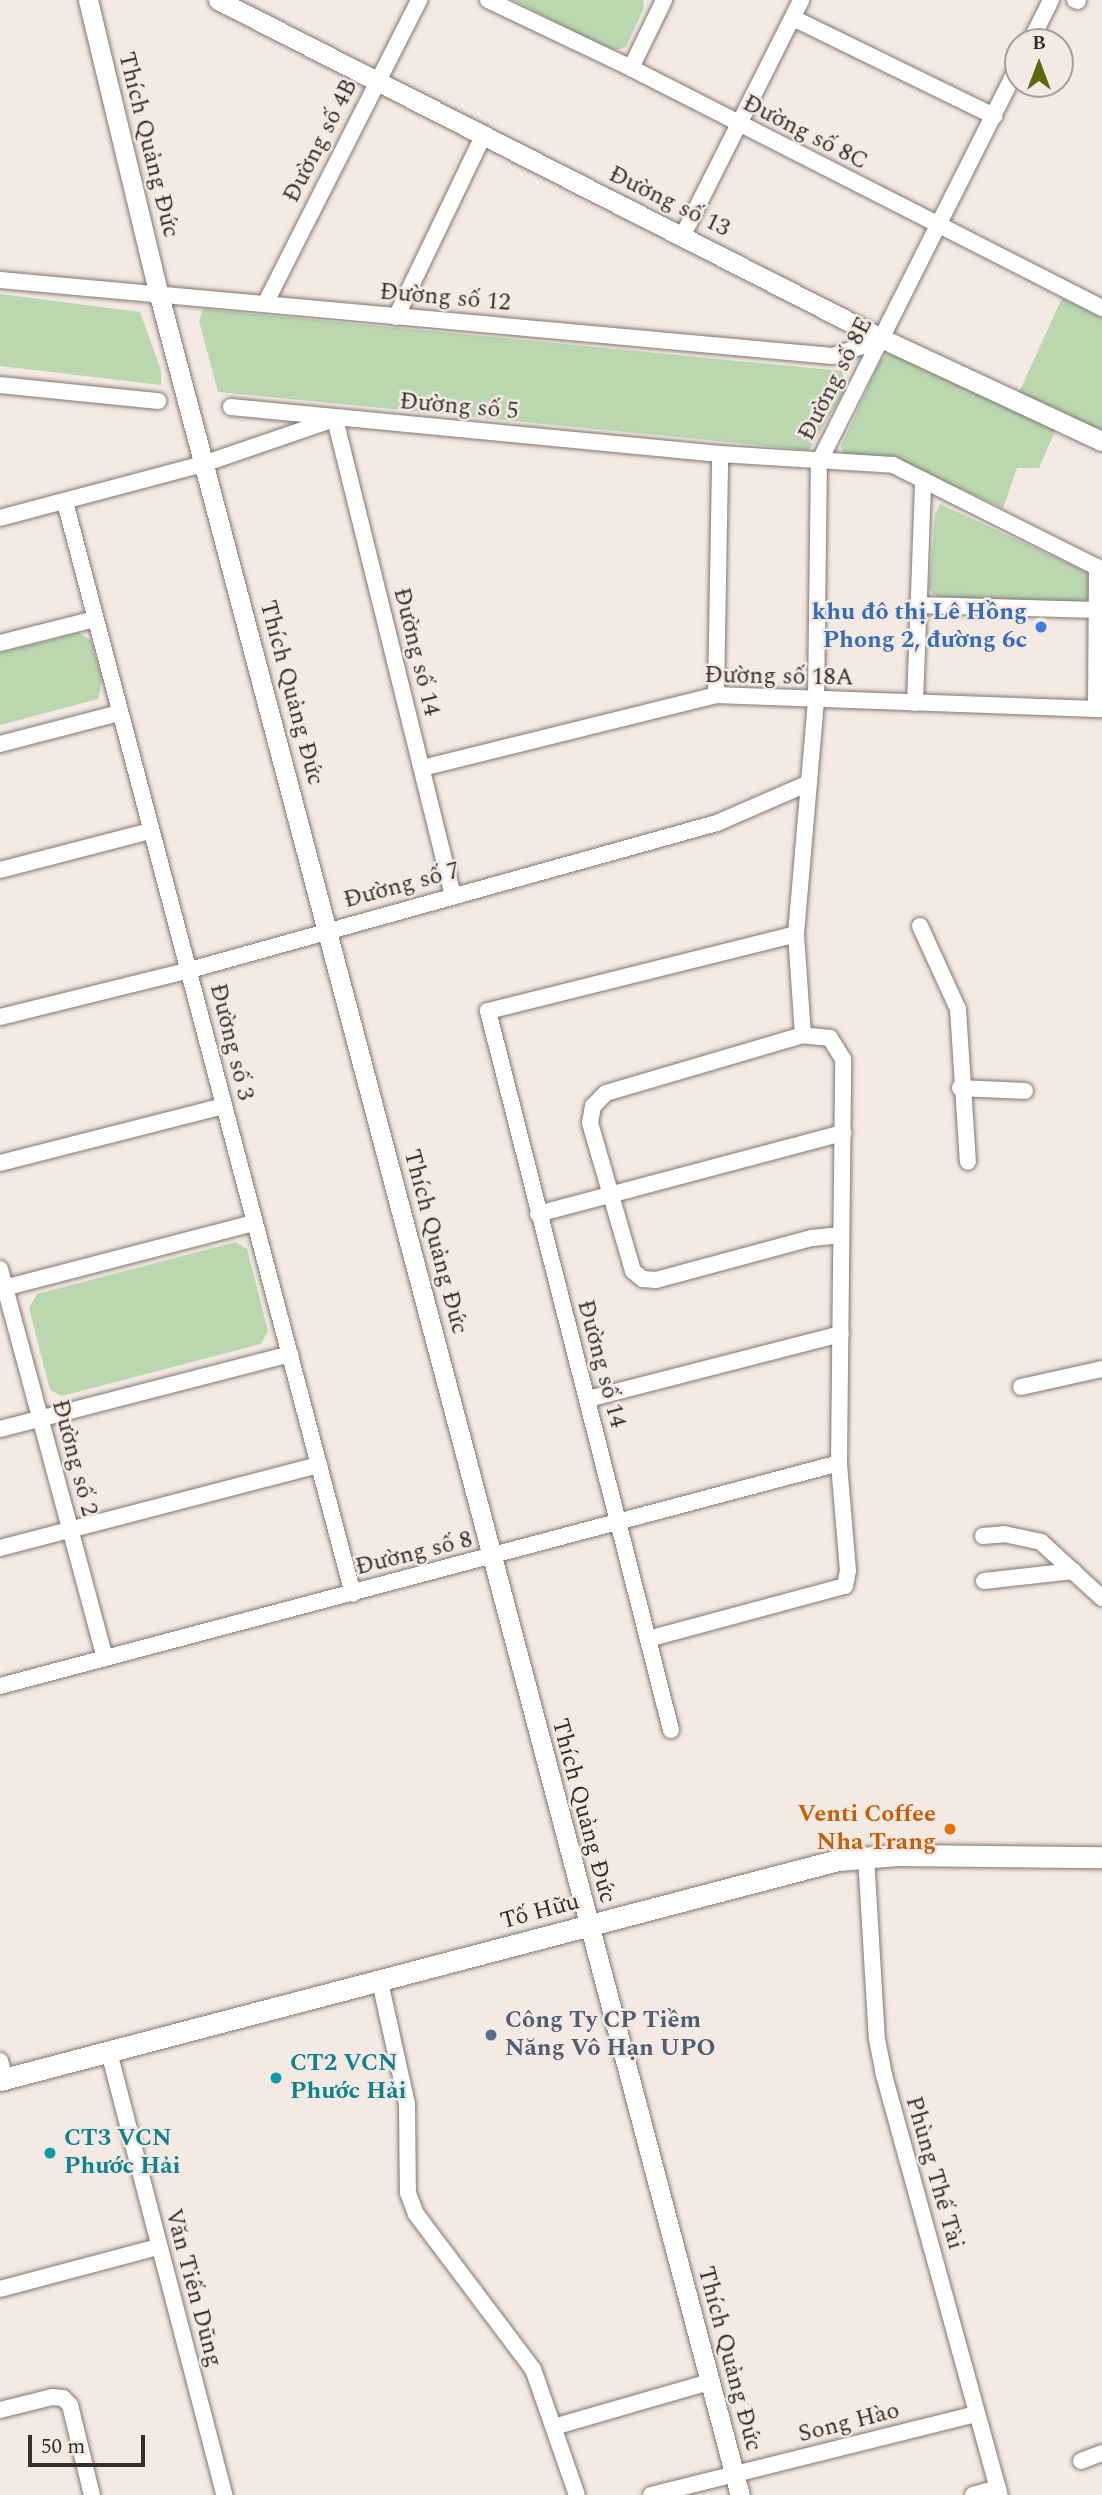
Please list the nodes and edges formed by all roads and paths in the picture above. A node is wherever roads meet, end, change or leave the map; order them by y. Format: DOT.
graph roads {
  1 [pos="218,0"];
  2 [pos="419,0"];
  3 [pos="488,0"];
  4 [pos="664,0"];
  5 [pos="801,0"];
  6 [pos="1051,0"];
  7 [pos="89,1"];
  8 [pos="793,18"];
  9 [pos="1037,28"];
  10 [pos="631,68"];
  11 [pos="376,80"];
  12 [pos="1004,94"];
  13 [pos="993,116"];
  14 [pos="739,126"];
  15 [pos="482,138"];
  16 [pos="939,226"];
  17 [pos="683,235"];
  18 [pos="0,280"];
  19 [pos="159,295"];
  20 [pos="265,304"];
  21 [pos="1102,308"];
  22 [pos="397,317"];
  23 [pos="883,339"];
  24 [pos="0,385"];
  25 [pos="159,401"];
  26 [pos="231,407"];
  27 [pos="335,419"];
  28 [pos="1102,441"];
  29 [pos="720,454"];
  30 [pos="820,462"];
  31 [pos="206,463"];
  32 [pos="923,480"];
  33 [pos="65,502"];
  34 [pos="0,518"];
  35 [pos="917,606"];
  36 [pos="1099,610"];
  37 [pos="95,619"];
  38 [pos="0,643"];
  39 [pos="716,695"];
  40 [pos="816,701"];
  41 [pos="915,703"];
  42 [pos="1099,709"];
  43 [pos="119,713"];
  44 [pos="0,744"];
  45 [pos="422,768"];
  46 [pos="809,783"];
  47 [pos="150,831"];
  48 [pos="0,870"];
  49 [pos="453,897"];
  50 [pos="920,926"];
  51 [pos="328,929"];
  52 [pos="796,934"];
  53 [pos="190,970"];
  54 [pos="0,1017"];
  55 [pos="803,1035"];
  56 [pos="960,1088"];
  57 [pos="1025,1091"];
  58 [pos="223,1106"];
  59 [pos="843,1133"];
  60 [pos="968,1162"];
  61 [pos="0,1163"];
  62 [pos="611,1193"];
  63 [pos="538,1214"];
  64 [pos="253,1223"];
  65 [pos="841,1235"];
  66 [pos="0,1269"];
  67 [pos="2,1288"];
  68 [pos="841,1334"];
  69 [pos="290,1354"];
  70 [pos="1102,1368"];
  71 [pos="1021,1387"];
  72 [pos="588,1399"];
  73 [pos="40,1418"];
  74 [pos="0,1429"];
  75 [pos="839,1463"];
  76 [pos="318,1465"];
  77 [pos="619,1524"];
  78 [pos="70,1530"];
  79 [pos="983,1536"];
  80 [pos="0,1548"];
  81 [pos="493,1558"];
  82 [pos="1073,1571"];
  83 [pos="984,1581"];
  84 [pos="353,1594"];
  85 [pos="1102,1598"];
  86 [pos="648,1639"];
  87 [pos="105,1658"];
  88 [pos="0,1686"];
  89 [pos="670,1730"];
  90 [pos="866,1856"];
  91 [pos="1102,1857"];
  92 [pos="588,1926"];
  93 [pos="380,1982"];
  94 [pos="109,2052"];
  95 [pos="2,2073"];
  96 [pos="159,2247"];
  97 [pos="0,2289"];
  98 [pos="709,2382"];
  99 [pos="0,2410"];
  100 [pos="976,2414"];
  101 [pos="556,2426"];
  102 [pos="1102,2453"];
  103 [pos="1081,2461"];
  104 [pos="735,2475"];
  105 [pos="999,2492"];
  106 [pos="92,2495"];
  107 [pos="224,2495"];
  108 [pos="577,2495"];
  109 [pos="651,2495"];
  110 [pos="740,2495"];
  111 [pos="973,2495"];
  1 -- 11 [label="street, Đường số 13"];
  2 -- 11 [label="street, Đường số 4B"];
  3 -- 10 [label="street, Đường số 8C"];
  4 -- 10 [label="street"];
  5 -- 8 [label="street"];
  6 -- 9 [label="street"];
  7 -- 19 [label="street, Thích Quảng Đức"];
  8 -- 13 [label="street"];
  8 -- 14 [label="street"];
  10 -- 14 [label="street, Đường số 8C"];
  11 -- 15 [label="street, Đường số 13"];
  11 -- 20 [label="street, Đường số 4B"];
  12 -- 13 [label="street, Đường số 8E"];
  13 -- 16 [label="street, Đường số 8E"];
  14 -- 16 [label="street, Đường số 8C"];
  14 -- 17 [label="street"];
  15 -- 17 [label="street, Đường số 13"];
  15 -- 22 [label="street"];
  16 -- 21 [label="street, Đường số 8C"];
  16 -- 23 [label="street, Đường số 8E"];
  17 -- 23 [label="street, Đường số 13"];
  18 -- 19 [label="street, Đường số 12"];
  19 -- 20 [label="street, Đường số 12"];
  19 -- 31 [label="street, Thích Quảng Đức"];
  20 -- 22 [label="street, Đường số 12"];
  22 -- 23 [label="street, Đường số 12"];
  23 -- 28 [label="street, Đường số 13"];
  23 -- 30 [label="street, Đường số 8E"];
  24 -- 25 [label="street"];
  26 -- 27 [label="street"];
  27 -- 29 [label="street, Đường số 5"];
  27 -- 31 [label="street, Đường số 5"];
  27 -- 45 [label="street, Đường số 14"];
  29 -- 30 [label="street, Đường số 5"];
  29 -- 39 [label="street"];
  30 -- 32 [label="street, Đường số 5"];
  30 -- 40 [label="street, Đường số 8E"];
  31 -- 33 [label="street, Đường số 5"];
  31 -- 51 [label="street, Thích Quảng Đức"];
  32 -- 35 [label="street"];
  32 -- 36 [label="street, Đường số 5"];
  33 -- 34 [label="street, Đường số 5"];
  33 -- 37 [label="street, Đường số 3"];
  35 -- 36 [label="street"];
  35 -- 41 [label="street"];
  36 -- 42 [label="street"];
  37 -- 38 [label="street"];
  37 -- 43 [label="street, Đường số 3"];
  39 -- 40 [label="street, Đường số 18A"];
  39 -- 45 [label="street, Đường số 18A"];
  40 -- 41 [label="street, Đường số 18A"];
  40 -- 46 [label="street, Đường số 8E"];
  41 -- 42 [label="street, Đường số 18A"];
  43 -- 44 [label="street"];
  43 -- 47 [label="street, Đường số 3"];
  45 -- 49 [label="street, Đường số 14"];
  46 -- 49 [label="street, Đường số 7"];
  46 -- 52 [label="street, Đường số 8E"];
  47 -- 48 [label="street"];
  47 -- 53 [label="street, Đường số 3"];
  49 -- 51 [label="street, Đường số 7"];
  50 -- 56 [label="street"];
  51 -- 53 [label="street, Đường số 7"];
  51 -- 81 [label="street, Thích Quảng Đức"];
  52 -- 55 [label="street, Đường số 8E"];
  52 -- 63 [label="street, Đường số 14"];
  53 -- 54 [label="street, Đường số 7"];
  53 -- 58 [label="street, Đường số 3"];
  55 -- 59 [label="street"];
  55 -- 62 [label="street"];
  56 -- 57 [label="street"];
  56 -- 60 [label="street"];
  58 -- 61 [label="street"];
  58 -- 64 [label="street, Đường số 3"];
  59 -- 62 [label="street"];
  59 -- 65 [label="street"];
  62 -- 63 [label="street"];
  62 -- 65 [label="street"];
  63 -- 72 [label="street, Đường số 14"];
  64 -- 67 [label="street"];
  64 -- 69 [label="street, Đường số 3"];
  65 -- 68 [label="street"];
  66 -- 67 [label="street, Đường số 2"];
  67 -- 73 [label="street, Đường số 2"];
  68 -- 72 [label="street"];
  68 -- 75 [label="street"];
  69 -- 73 [label="street"];
  69 -- 76 [label="street, Đường số 3"];
  70 -- 71 [label="street"];
  72 -- 77 [label="street, Đường số 14"];
  73 -- 74 [label="street"];
  73 -- 78 [label="street, Đường số 2"];
  75 -- 77 [label="street, Đường số 8"];
  75 -- 86 [label="street"];
  76 -- 78 [label="street"];
  76 -- 84 [label="street, Đường số 3"];
  77 -- 81 [label="street, Đường số 8"];
  77 -- 86 [label="street, Đường số 14"];
  78 -- 80 [label="street"];
  78 -- 87 [label="street, Đường số 2"];
  79 -- 82 [label="street"];
  81 -- 84 [label="street, Đường số 8"];
  81 -- 92 [label="street, Thích Quảng Đức"];
  82 -- 83 [label="street"];
  82 -- 85 [label="street"];
  84 -- 87 [label="street, Đường số 8"];
  86 -- 89 [label="street, Đường số 14"];
  87 -- 88 [label="street, Đường số 8"];
  90 -- 91 [label="main road, Tố Hữu"];
  90 -- 92 [label="main road, Tố Hữu"];
  90 -- 100 [label="street, Phùng Thế Tài"];
  92 -- 93 [label="main road, Tố Hữu"];
  92 -- 98 [label="street, Thích Quảng Đức"];
  93 -- 94 [label="main road, Tố Hữu"];
  93 -- 101 [label="street"];
  94 -- 95 [label="main road, Tố Hữu"];
  94 -- 96 [label="street, Văn Tiến Dũng"];
  96 -- 97 [label="street"];
  96 -- 107 [label="street, Văn Tiến Dũng"];
  98 -- 101 [label="street"];
  98 -- 104 [label="street, Thích Quảng Đức"];
  99 -- 106 [label="street"];
  100 -- 104 [label="street, Song Hào"];
  100 -- 105 [label="street, Phùng Thế Tài"];
  101 -- 108 [label="street"];
  102 -- 103 [label="street"];
  104 -- 109 [label="street, Song Hào"];
  104 -- 110 [label="street, Thích Quảng Đức"];
  105 -- 111 [label="street"];
}
